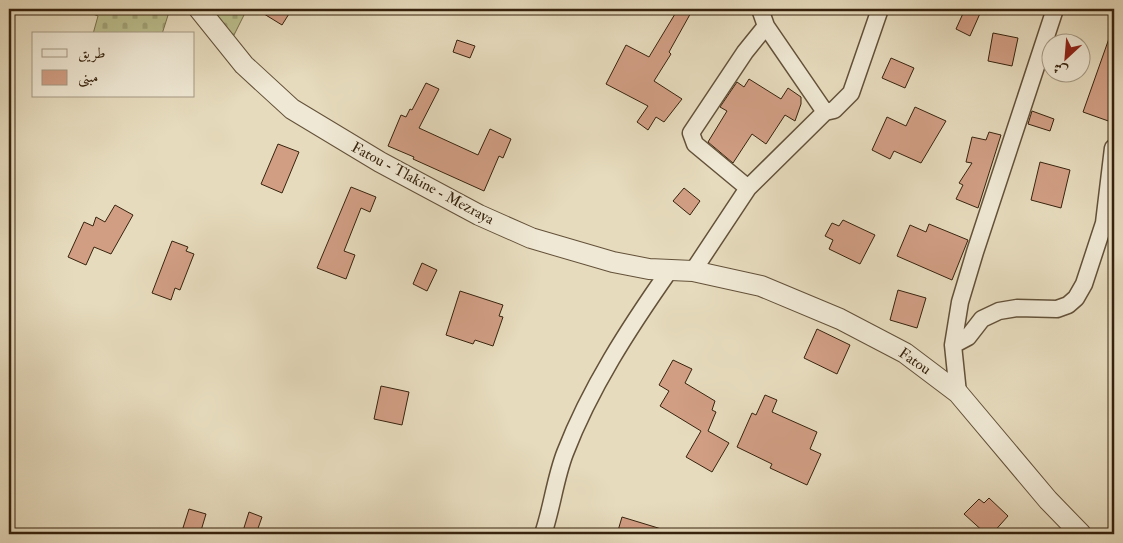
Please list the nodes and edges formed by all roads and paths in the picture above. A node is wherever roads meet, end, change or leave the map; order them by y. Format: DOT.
graph roads {
  1 [pos="199,9"];
  2 [pos="760,9"];
  3 [pos="880,9"];
  4 [pos="1055,9"];
  5 [pos="766,26"];
  6 [pos="825,112"];
  7 [pos="1113,148"];
  8 [pos="748,188"];
  9 [pos="668,271"];
  10 [pos="693,271"];
  11 [pos="953,346"];
  12 [pos="958,393"];
  13 [pos="543,534"];
  14 [pos="1081,534"];
  1 -- 9 [label="street, Fatou - Tlakine - Mezraya"];
  2 -- 5 [label="street"];
  3 -- 6 [label="street"];
  4 -- 11 [label="street"];
  5 -- 6 [label="street"];
  5 -- 8 [label="street"];
  6 -- 8 [label="street"];
  7 -- 11 [label="street"];
  8 -- 10 [label="street"];
  9 -- 10 [label="street, Fatou - Tlakine - Mezraya"];
  9 -- 13 [label="street"];
  10 -- 12 [label="street, Fatou"];
  11 -- 12 [label="street"];
  12 -- 14 [label="street, Fatou"];
}
